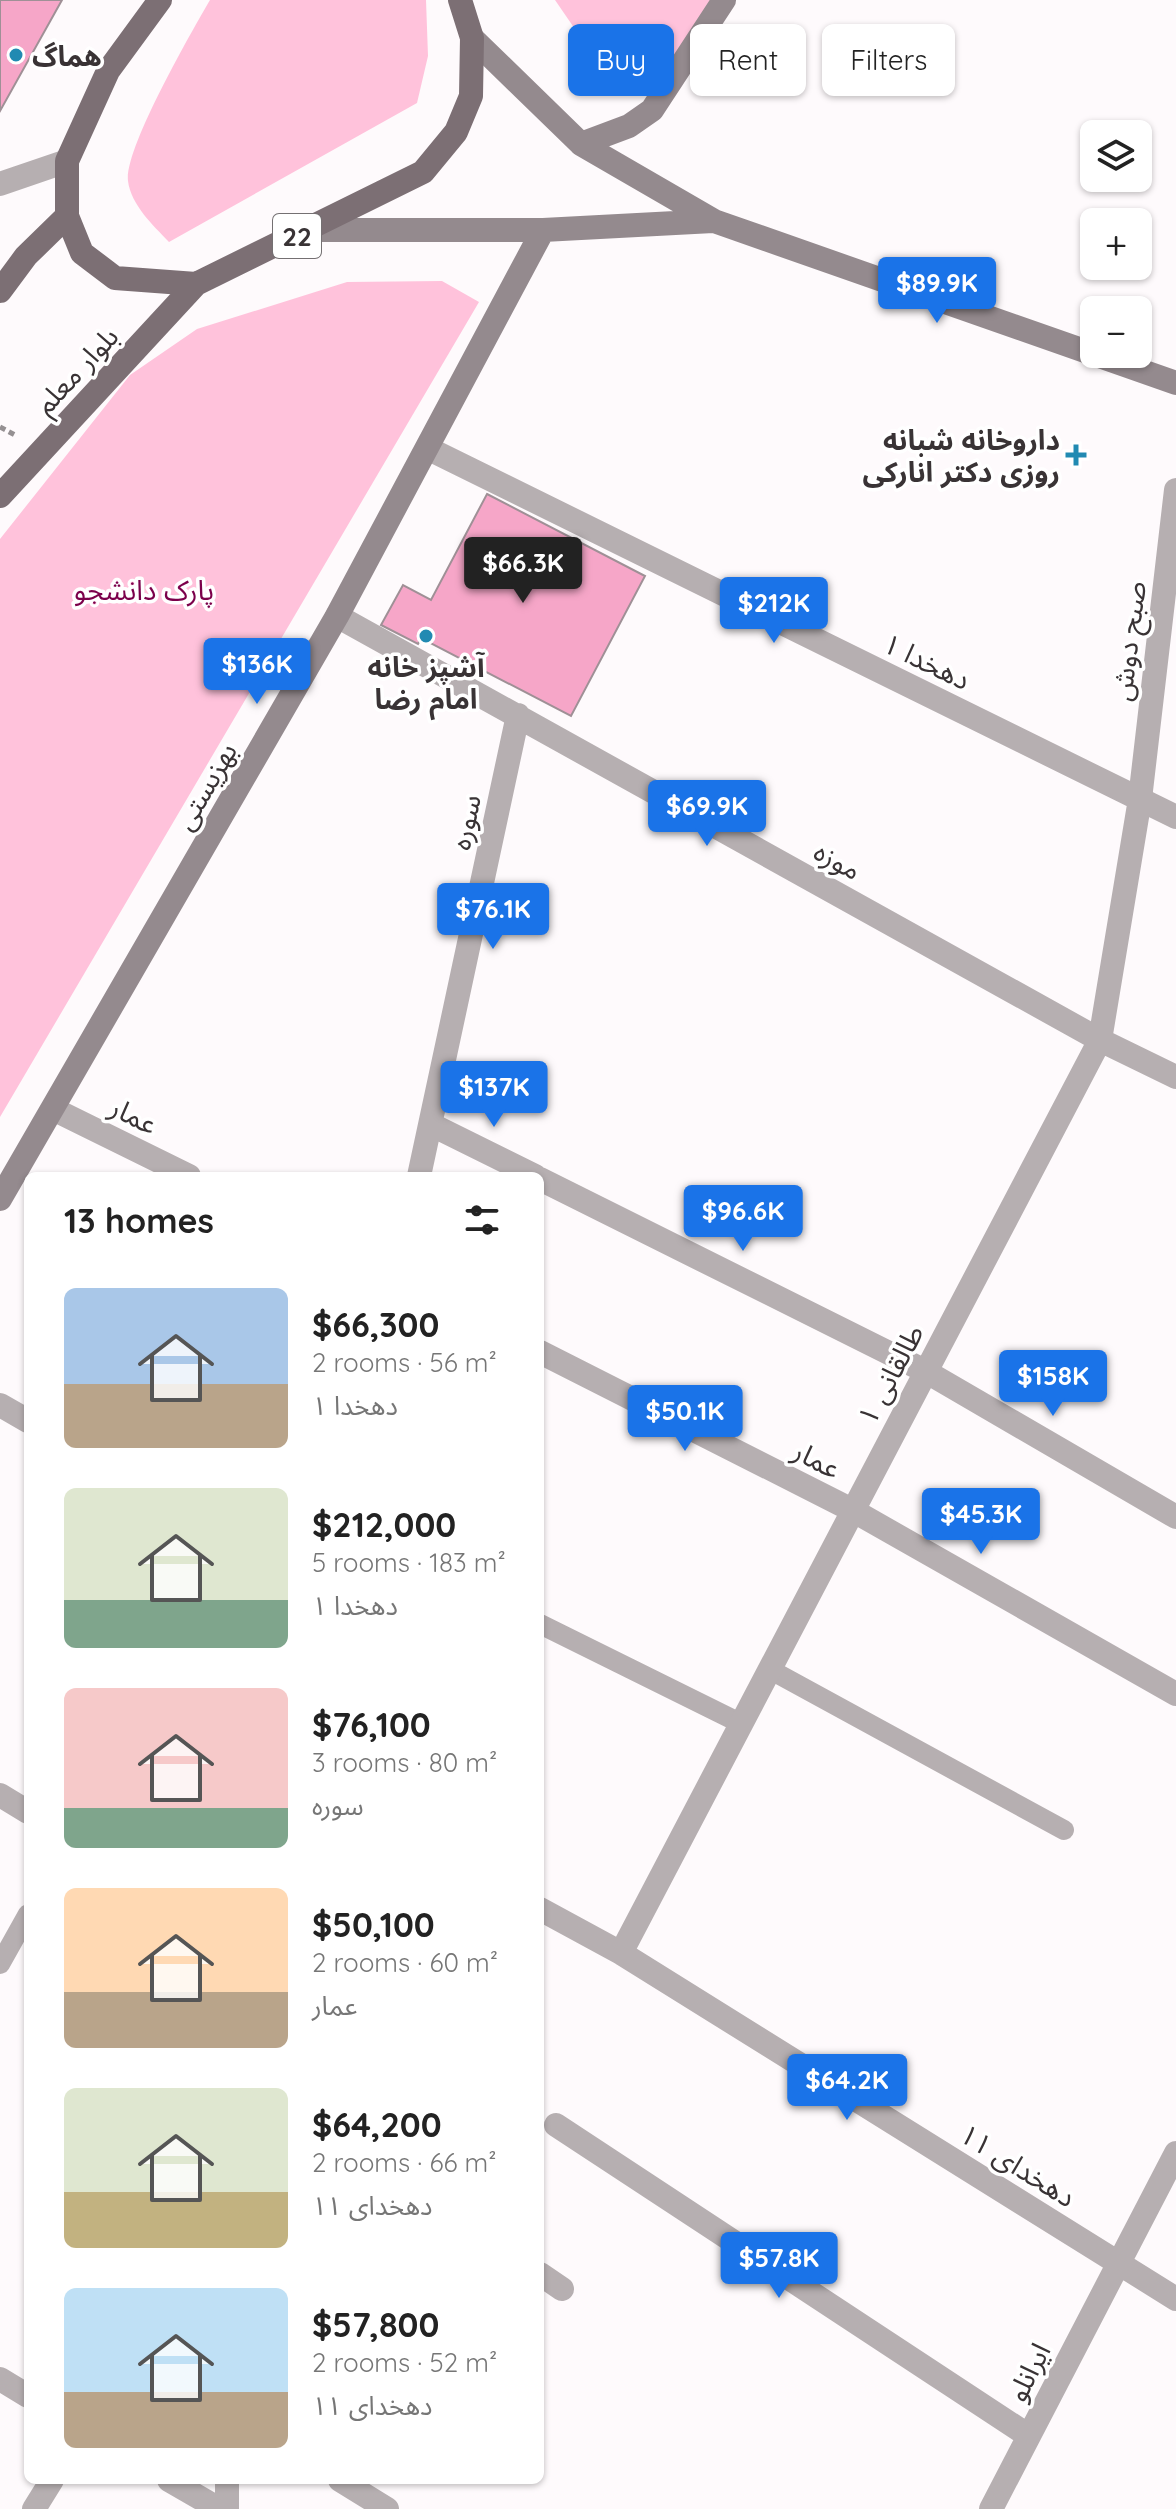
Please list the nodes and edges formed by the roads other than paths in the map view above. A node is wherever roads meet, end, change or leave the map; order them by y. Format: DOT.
graph roads {
  1 [pos="160,0"];
  2 [pos="460,0"];
  3 [pos="724,0"];
  4 [pos="472,38"];
  5 [pos="581,144"];
  6 [pos="67,161"];
  7 [pos="0,184"];
  8 [pos="67,216"];
  9 [pos="714,221"];
  10 [pos="308,230"];
  11 [pos="543,230"];
  12 [pos="196,284"];
  13 [pos="0,291"];
  14 [pos="1176,383"];
  15 [pos="429,449"];
  16 [pos="1176,490"];
  17 [pos="0,496"];
  18 [pos="337,616"];
  19 [pos="518,715"];
  20 [pos="1140,799"];
  21 [pos="1176,817"];
  22 [pos="1100,1040"];
  23 [pos="1176,1077"];
  24 [pos="53,1109"];
  25 [pos="432,1125"];
  26 [pos="181,1172"];
  27 [pos="420,1172"];
  28 [pos="527,1172"];
  29 [pos="544,1180"];
  30 [pos="0,1199"];
  31 [pos="544,1354"];
  32 [pos="925,1371"];
  33 [pos="0,1405"];
  34 [pos="24,1419"];
  35 [pos="852,1510"];
  36 [pos="1167,1512"];
  37 [pos="544,1626"];
  38 [pos="769,1669"];
  39 [pos="1176,1694"];
  40 [pos="742,1724"];
  41 [pos="0,1795"];
  42 [pos="24,1810"];
  43 [pos="1064,1830"];
  44 [pos="544,1911"];
  45 [pos="24,1921"];
  46 [pos="621,1953"];
  47 [pos="0,1964"];
  48 [pos="556,2125"];
  49 [pos="1176,2153"];
  50 [pos="1119,2263"];
  51 [pos="544,2277"];
  52 [pos="562,2289"];
  53 [pos="1176,2299"];
  54 [pos="0,2379"];
  55 [pos="24,2394"];
  56 [pos="1029,2436"];
  57 [pos="50,2484"];
  58 [pos="176,2484"];
  59 [pos="227,2484"];
  60 [pos="346,2484"];
  61 [pos="34,2509"];
  62 [pos="219,2509"];
  63 [pos="227,2509"];
  64 [pos="387,2509"];
  65 [pos="991,2509"];
  1 -- 6 [label="main road, 22"];
  2 -- 4 [label="main road, 22"];
  3 -- 5 [label="street"];
  4 -- 5 [label="street"];
  4 -- 10 [label="main road, 22"];
  5 -- 9 [label="street"];
  6 -- 7 [label="street"];
  6 -- 8 [label="main road, 22"];
  8 -- 12 [label="main road, 22"];
  8 -- 13 [label="main road"];
  9 -- 11 [label="street"];
  9 -- 14 [label="street"];
  10 -- 11 [label="street"];
  10 -- 12 [label="main road, 22"];
  11 -- 15 [label="street, بهزیستی"];
  12 -- 17 [label="main road, بلوار معلم"];
  15 -- 18 [label="street, بهزیستی"];
  15 -- 20 [label="street, دهخدا ۱"];
  16 -- 20 [label="street, صبح دوش"];
  18 -- 19 [label="street, موزه"];
  18 -- 24 [label="street, بهزیستی"];
  19 -- 22 [label="street, موزه"];
  19 -- 25 [label="street, سوره"];
  20 -- 21 [label="street, دهخدا ۱"];
  20 -- 22 [label="street, طالقانی ۱"];
  22 -- 23 [label="street, موزه"];
  22 -- 32 [label="street, طالقانی ۱"];
  24 -- 26 [label="street, عمار"];
  24 -- 30 [label="street, بهزیستی"];
  25 -- 27 [label="street, سوره"];
  25 -- 28 [label="street"];
  29 -- 32 [label="street"];
  31 -- 35 [label="street, عمار"];
  32 -- 35 [label="street, طالقانی ۱"];
  32 -- 36 [label="street"];
  33 -- 34 [label="street"];
  35 -- 38 [label="street, طالقانی ۱"];
  35 -- 39 [label="street, عمار"];
  37 -- 40 [label="lane"];
  38 -- 40 [label="street, طالقانی ۱"];
  38 -- 43 [label="lane"];
  40 -- 46 [label="street, طالقانی ۱"];
  41 -- 42 [label="street"];
  44 -- 46 [label="street, دهخدای ۱۱"];
  45 -- 47 [label="lane"];
  46 -- 50 [label="street, دهخدای ۱۱"];
  48 -- 56 [label="street"];
  49 -- 50 [label="street, ایرانلو"];
  50 -- 53 [label="street, دهخدای ۱۱"];
  50 -- 56 [label="street, ایرانلو"];
  51 -- 52 [label="street"];
  54 -- 55 [label="street"];
  56 -- 65 [label="street, ایرانلو"];
  57 -- 61 [label="street"];
  58 -- 62 [label="street"];
  59 -- 63 [label="street"];
  60 -- 64 [label="street"];
}
